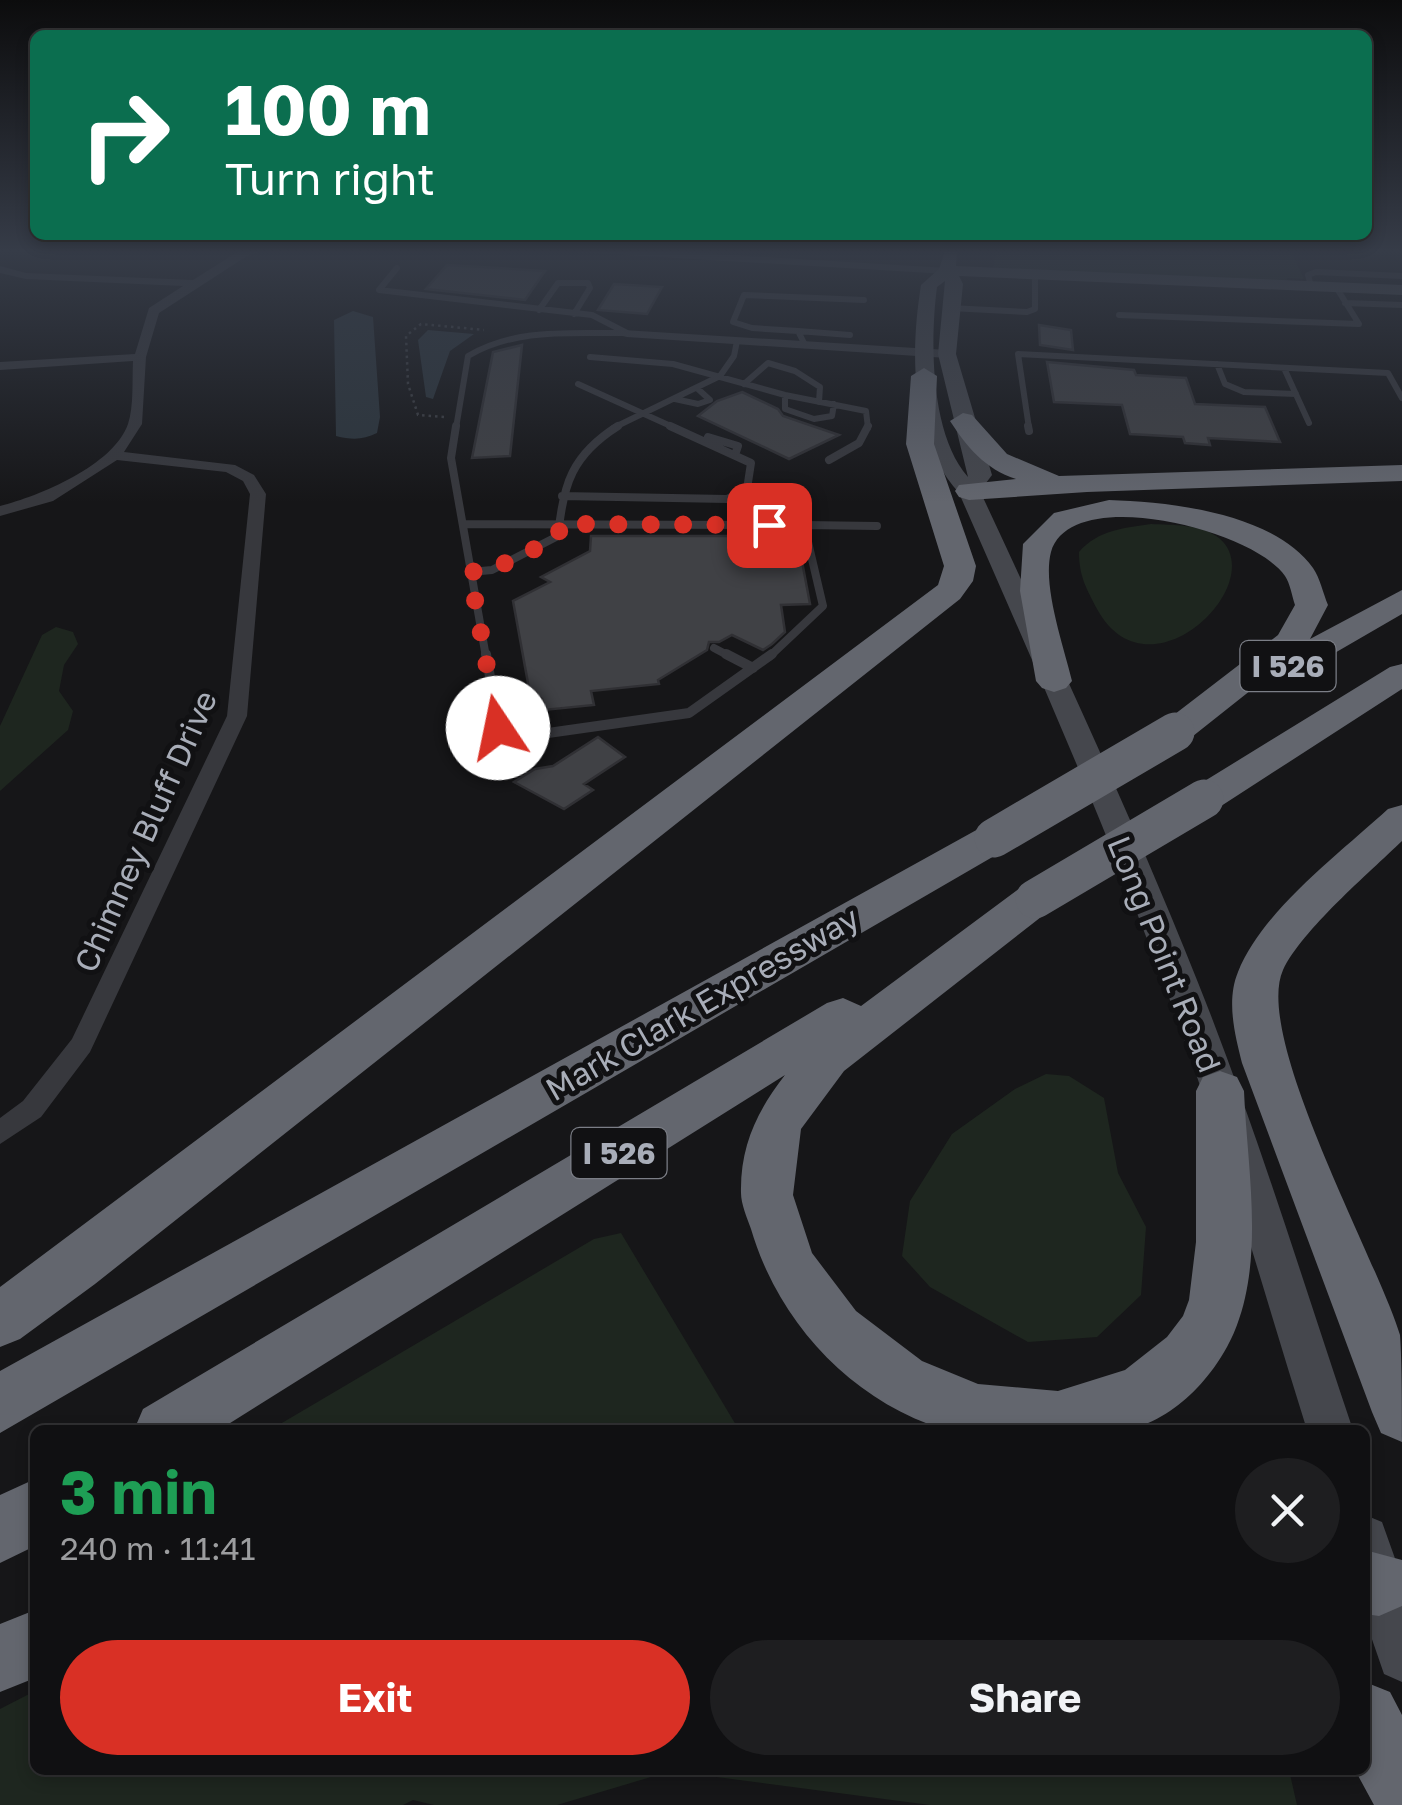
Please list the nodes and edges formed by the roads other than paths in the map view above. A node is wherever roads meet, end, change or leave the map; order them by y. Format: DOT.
graph roads {
  1 [pos="147,333"];
  2 [pos="622,333"];
  3 [pos="631,333"];
  4 [pos="799,333"];
  5 [pos="827,333"];
  6 [pos="930,333"];
  7 [pos="940,333"];
  8 [pos="850,335"];
  9 [pos="737,341"];
  10 [pos="805,345"];
  11 [pos="140,357"];
  12 [pos="590,357"];
  13 [pos="931,361"];
  14 [pos="1217,364"];
  15 [pos="0,366"];
  16 [pos="1284,368"];
  17 [pos="1388,373"];
  18 [pos="1402,374"];
  19 [pos="720,376"];
  20 [pos="578,384"];
  21 [pos="744,384"];
  22 [pos="698,389"];
  23 [pos="785,394"];
  24 [pos="1296,394"];
  25 [pos="1402,398"];
  26 [pos="674,399"];
  27 [pos="819,402"];
  28 [pos="834,404"];
  29 [pos="644,412"];
  30 [pos="962,421"];
  31 [pos="1308,423"];
  32 [pos="1028,431"];
  33 [pos="114,455"];
  34 [pos="829,460"];
  35 [pos="1402,473"];
  36 [pos="1086,482"];
  37 [pos="969,490"];
  38 [pos="562,496"];
  39 [pos="0,512"];
  40 [pos="463,524"];
  41 [pos="561,524"];
  42 [pos="804,525"];
  43 [pos="876,526"];
  44 [pos="470,572"];
  45 [pos="1402,600"];
  46 [pos="714,648"];
  47 [pos="753,668"];
  48 [pos="1402,674"];
  49 [pos="1054,681"];
  50 [pos="1175,732"];
  51 [pos="1402,818"];
  52 [pos="1035,898"];
  53 [pos="1220,1091"];
  54 [pos="0,1132"];
  55 [pos="0,1320"];
  56 [pos="0,1403"];
  57 [pos="1402,1412"];
  58 [pos="183,1418"];
  59 [pos="1328,1425"];
  60 [pos="30,1513"];
  61 [pos="0,1531"];
  62 [pos="1370,1568"];
  63 [pos="30,1646"];
  64 [pos="1402,1656"];
  65 [pos="0,1658"];
  66 [pos="1370,1727"];
  67 [pos="1402,1785"];
  1 -- 11 [label="street"];
  2 -- 40 [label="lane"];
  3 -- 9 [label="street"];
  4 -- 10 [label="lane"];
  5 -- 8 [label="lane"];
  6 -- 13 [label="main road, Long Point Road"];
  7 -- 13 [label="main road, Long Point Road"];
  9 -- 10 [label="street"];
  9 -- 19 [label="lane"];
  10 -- 13 [label="street"];
  11 -- 15 [label="street"];
  11 -- 33 [label="street"];
  12 -- 19 [label="lane"];
  13 -- 30 [label="main road, Long Point Road"];
  13 -- 37 [label="main road, Long Point Road"];
  13 -- 55 [label="highway"];
  14 -- 16 [label="lane"];
  14 -- 24 [label="lane"];
  14 -- 32 [label="lane"];
  16 -- 17 [label="lane"];
  16 -- 24 [label="lane"];
  17 -- 18 [label="lane"];
  17 -- 25 [label="lane"];
  19 -- 21 [label="lane"];
  19 -- 22 [label="lane"];
  20 -- 29 [label="lane"];
  21 -- 23 [label="lane"];
  21 -- 27 [label="lane"];
  22 -- 26 [label="lane"];
  22 -- 26 [label="lane"];
  23 -- 27 [label="lane"];
  23 -- 28 [label="lane"];
  24 -- 31 [label="lane"];
  26 -- 29 [label="lane"];
  27 -- 28 [label="lane"];
  28 -- 34 [label="lane"];
  29 -- 38 [label="lane"];
  29 -- 38 [label="lane"];
  30 -- 36 [label="highway"];
  30 -- 37 [label="main road, Long Point Road"];
  33 -- 39 [label="street"];
  33 -- 54 [label="street, Chimney Bluff Drive"];
  35 -- 36 [label="highway"];
  36 -- 37 [label="highway"];
  37 -- 49 [label="main road, Long Point Road"];
  38 -- 41 [label="lane"];
  40 -- 41 [label="lane"];
  40 -- 44 [label="lane"];
  41 -- 42 [label="lane"];
  41 -- 44 [label="lane"];
  42 -- 43 [label="lane"];
  42 -- 47 [label="lane"];
  44 -- 47 [label="lane"];
  45 -- 50 [label="highway, Mark Clark Expressway / I 526"];
  46 -- 47 [label="lane"];
  48 -- 52 [label="highway, I 526, bridge"];
  49 -- 50 [label="highway"];
  49 -- 53 [label="main road, Long Point Road"];
  50 -- 56 [label="highway, Mark Clark Expressway / I 526, bridge"];
  51 -- 57 [label="highway"];
  52 -- 53 [label="highway"];
  52 -- 58 [label="highway, I 526"];
  53 -- 59 [label="main road, Long Point Road"];
  60 -- 61 [label="highway"];
  62 -- 64 [label="main road"];
  63 -- 65 [label="highway"];
  66 -- 67 [label="highway"];
}
